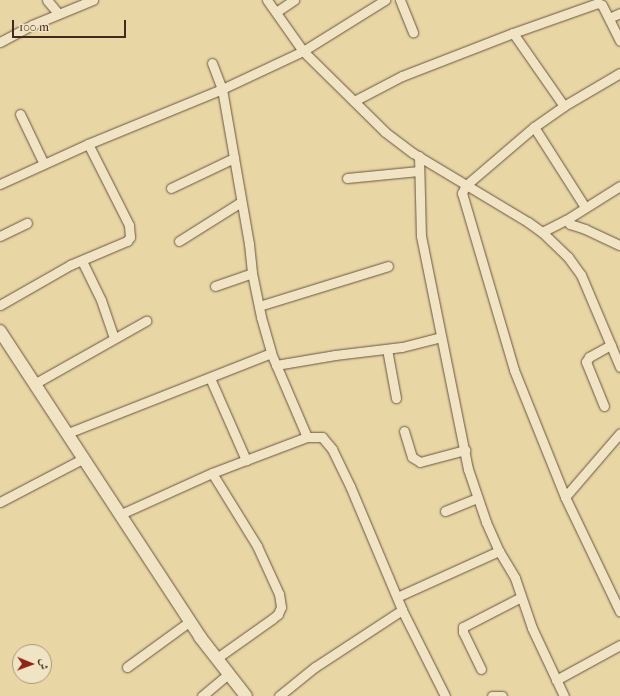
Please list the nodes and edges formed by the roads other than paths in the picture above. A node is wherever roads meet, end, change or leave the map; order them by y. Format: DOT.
graph roads {
  1 [pos="47,0"];
  2 [pos="93,0"];
  3 [pos="267,0"];
  4 [pos="294,0"];
  5 [pos="385,0"];
  6 [pos="400,0"];
  7 [pos="276,12"];
  8 [pos="58,13"];
  9 [pos="620,13"];
  10 [pos="609,18"];
  11 [pos="413,32"];
  12 [pos="513,33"];
  13 [pos="620,41"];
  14 [pos="0,42"];
  15 [pos="303,51"];
  16 [pos="212,63"];
  17 [pos="620,73"];
  18 [pos="222,89"];
  19 [pos="354,101"];
  20 [pos="564,106"];
  21 [pos="20,114"];
  22 [pos="534,128"];
  23 [pos="88,144"];
  24 [pos="419,156"];
  25 [pos="234,158"];
  26 [pos="44,164"];
  27 [pos="419,171"];
  28 [pos="347,178"];
  29 [pos="0,184"];
  30 [pos="466,184"];
  31 [pos="620,186"];
  32 [pos="171,188"];
  33 [pos="241,202"];
  34 [pos="585,207"];
  35 [pos="566,220"];
  36 [pos="27,223"];
  37 [pos="542,232"];
  38 [pos="0,236"];
  39 [pos="179,241"];
  40 [pos="620,245"];
  41 [pos="82,260"];
  42 [pos="388,266"];
  43 [pos="252,273"];
  44 [pos="215,286"];
  45 [pos="0,305"];
  46 [pos="259,306"];
  47 [pos="146,321"];
  48 [pos="0,331"];
  49 [pos="441,337"];
  50 [pos="114,338"];
  51 [pos="611,345"];
  52 [pos="387,349"];
  53 [pos="271,353"];
  54 [pos="276,365"];
  55 [pos="620,367"];
  56 [pos="210,378"];
  57 [pos="34,384"];
  58 [pos="396,398"];
  59 [pos="604,406"];
  60 [pos="404,431"];
  61 [pos="68,433"];
  62 [pos="620,434"];
  63 [pos="307,437"];
  64 [pos="464,450"];
  65 [pos="84,458"];
  66 [pos="246,460"];
  67 [pos="212,473"];
  68 [pos="565,497"];
  69 [pos="478,498"];
  70 [pos="0,502"];
  71 [pos="445,511"];
  72 [pos="121,514"];
  73 [pos="499,551"];
  74 [pos="397,597"];
  75 [pos="521,597"];
  76 [pos="402,610"];
  77 [pos="620,612"];
  78 [pos="190,621"];
  79 [pos="620,645"];
  80 [pos="216,658"];
  81 [pos="127,667"];
  82 [pos="481,669"];
  83 [pos="228,674"];
  84 [pos="556,680"];
  85 [pos="443,695"];
  86 [pos="202,696"];
  87 [pos="246,696"];
  88 [pos="279,696"];
  89 [pos="492,696"];
  90 [pos="502,696"];
  91 [pos="564,696"];
  1 -- 8 [label="street"];
  2 -- 8 [label="street"];
  3 -- 7 [label="street"];
  4 -- 7 [label="street"];
  5 -- 15 [label="street"];
  6 -- 11 [label="street"];
  7 -- 15 [label="street"];
  8 -- 14 [label="street"];
  9 -- 10 [label="street"];
  10 -- 12 [label="street"];
  10 -- 13 [label="street"];
  12 -- 19 [label="street"];
  12 -- 20 [label="street"];
  15 -- 18 [label="street"];
  15 -- 19 [label="street"];
  16 -- 18 [label="street"];
  17 -- 20 [label="street"];
  18 -- 23 [label="street"];
  18 -- 25 [label="street"];
  19 -- 24 [label="street"];
  20 -- 22 [label="street"];
  21 -- 26 [label="street"];
  22 -- 30 [label="street"];
  22 -- 34 [label="street"];
  23 -- 26 [label="street"];
  23 -- 41 [label="street"];
  24 -- 27 [label="street"];
  24 -- 30 [label="street"];
  25 -- 32 [label="street"];
  25 -- 33 [label="street"];
  26 -- 29 [label="street"];
  27 -- 28 [label="street"];
  27 -- 49 [label="street"];
  30 -- 37 [label="street"];
  30 -- 68 [label="street"];
  31 -- 34 [label="street"];
  33 -- 39 [label="street"];
  33 -- 43 [label="street"];
  34 -- 35 [label="street"];
  35 -- 37 [label="street"];
  35 -- 40 [label="street"];
  36 -- 38 [label="street"];
  37 -- 51 [label="street"];
  41 -- 45 [label="street"];
  41 -- 50 [label="street"];
  42 -- 46 [label="street"];
  43 -- 44 [label="street"];
  43 -- 46 [label="street"];
  46 -- 53 [label="street"];
  47 -- 50 [label="street"];
  48 -- 57 [label="main road"];
  49 -- 52 [label="street"];
  49 -- 64 [label="street"];
  50 -- 57 [label="street"];
  51 -- 55 [label="street"];
  51 -- 59 [label="street"];
  52 -- 54 [label="street"];
  52 -- 58 [label="street"];
  53 -- 54 [label="street"];
  53 -- 56 [label="street"];
  54 -- 63 [label="street"];
  56 -- 61 [label="street"];
  56 -- 66 [label="street"];
  57 -- 61 [label="main road"];
  60 -- 64 [label="street"];
  61 -- 65 [label="main road"];
  62 -- 68 [label="street"];
  63 -- 66 [label="street"];
  63 -- 74 [label="street"];
  64 -- 69 [label="street"];
  65 -- 70 [label="street"];
  65 -- 72 [label="main road"];
  66 -- 67 [label="street"];
  67 -- 72 [label="street"];
  67 -- 80 [label="street"];
  68 -- 77 [label="street"];
  69 -- 71 [label="street"];
  69 -- 73 [label="street"];
  72 -- 78 [label="main road"];
  73 -- 74 [label="street"];
  73 -- 75 [label="street"];
  74 -- 76 [label="street"];
  75 -- 82 [label="street"];
  75 -- 84 [label="street"];
  76 -- 85 [label="street"];
  76 -- 88 [label="street"];
  78 -- 80 [label="main road"];
  78 -- 81 [label="street"];
  79 -- 84 [label="street"];
  80 -- 83 [label="main road"];
  83 -- 86 [label="street"];
  83 -- 87 [label="main road"];
  84 -- 91 [label="street"];
  89 -- 90 [label="street"];
}
